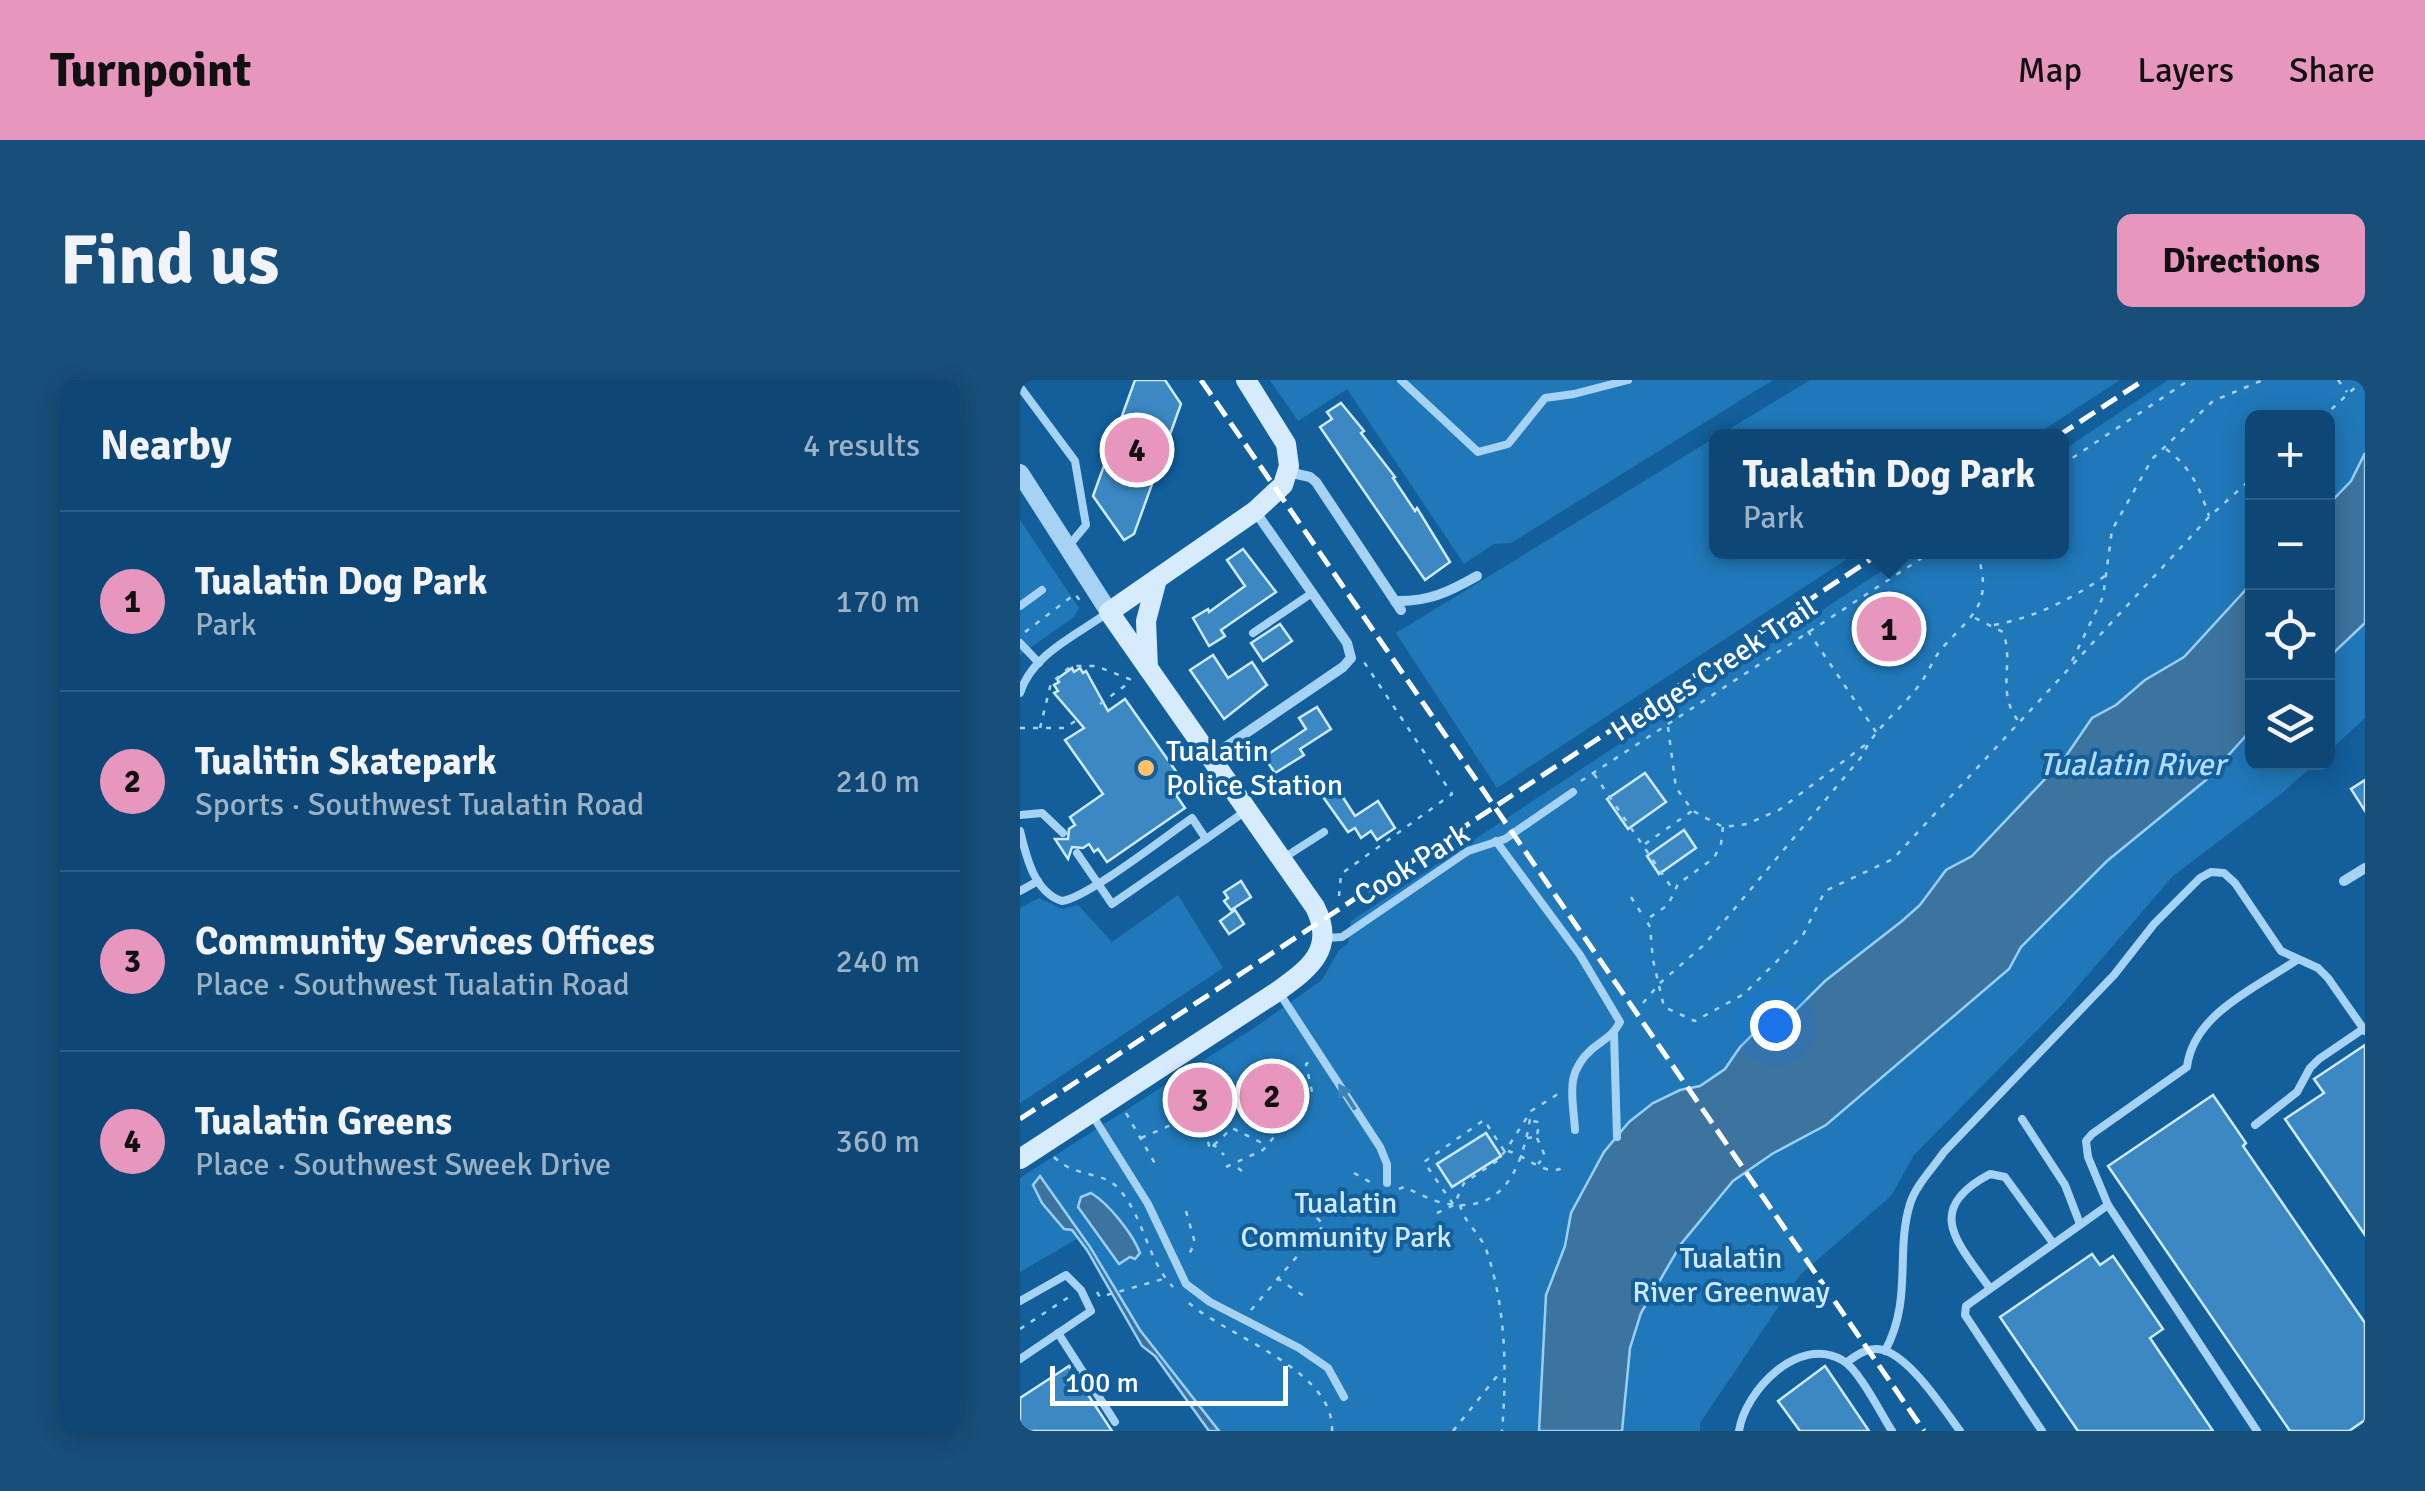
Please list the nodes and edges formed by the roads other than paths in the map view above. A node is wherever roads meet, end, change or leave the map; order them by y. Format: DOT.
graph roads {
  1 [pos="1246,380"];
  2 [pos="1401,380"];
  3 [pos="1628,380"];
  4 [pos="1020,386"];
  5 [pos="1288,472"];
  6 [pos="1020,473"];
  7 [pos="1255,512"];
  8 [pos="1067,548"];
  9 [pos="1477,576"];
  10 [pos="1156,580"];
  11 [pos="1042,590"];
  12 [pos="1312,593"];
  13 [pos="1020,606"];
  14 [pos="1102,618"];
  15 [pos="1253,633"];
  16 [pos="1020,639"];
  17 [pos="1039,663"];
  18 [pos="1148,670"];
  19 [pos="1020,692"];
  20 [pos="1211,757"];
  21 [pos="1573,792"];
  22 [pos="1248,809"];
  23 [pos="1020,816"];
  24 [pos="1020,830"];
  25 [pos="1324,832"];
  26 [pos="1063,833"];
  27 [pos="1206,839"];
  28 [pos="1496,841"];
  29 [pos="1077,853"];
  30 [pos="1282,860"];
  31 [pos="2365,868"];
  32 [pos="1038,880"];
  33 [pos="2344,881"];
  34 [pos="1098,883"];
  35 [pos="1020,891"];
  36 [pos="1323,938"];
  37 [pos="2297,960"];
  38 [pos="1278,991"];
  39 [pos="2364,1030"];
  40 [pos="1614,1034"];
  41 [pos="1091,1113"];
  42 [pos="2022,1119"];
  43 [pos="2254,1125"];
  44 [pos="1575,1130"];
  45 [pos="1617,1136"];
  46 [pos="1020,1159"];
  47 [pos="1385,1186"];
  48 [pos="2108,1205"];
  49 [pos="2080,1224"];
  50 [pos="2052,1243"];
  51 [pos="1989,1287"];
  52 [pos="1020,1301"];
  53 [pos="1058,1334"];
  54 [pos="1885,1351"];
  55 [pos="1020,1359"];
  56 [pos="1847,1362"];
  57 [pos="1344,1397"];
  58 [pos="1116,1422"];
  59 [pos="1739,1431"];
  60 [pos="1892,1431"];
  61 [pos="1960,1431"];
  62 [pos="2042,1431"];
  63 [pos="2256,1431"];
  1 -- 5 [label="main road"];
  2 -- 3 [label="lane"];
  4 -- 8 [label="lane"];
  5 -- 7 [label="main road"];
  5 -- 9 [label="street"];
  6 -- 8 [label="street"];
  7 -- 10 [label="main road"];
  7 -- 12 [label="street"];
  8 -- 14 [label="street"];
  10 -- 14 [label="main road"];
  10 -- 18 [label="main road"];
  11 -- 13 [label="lane"];
  12 -- 15 [label="lane"];
  12 -- 20 [label="street"];
  14 -- 17 [label="lane"];
  14 -- 18 [label="main road"];
  16 -- 17 [label="lane"];
  17 -- 19 [label="lane"];
  18 -- 20 [label="main road"];
  20 -- 22 [label="main road"];
  21 -- 28 [label="lane, Cook Park"];
  22 -- 27 [label="lane"];
  22 -- 30 [label="main road"];
  23 -- 26 [label="lane"];
  24 -- 32 [label="lane"];
  25 -- 30 [label="lane"];
  27 -- 34 [label="lane"];
  27 -- 34 [label="lane"];
  28 -- 36 [label="lane, Cook Park"];
  28 -- 40 [label="lane"];
  29 -- 34 [label="lane"];
  30 -- 36 [label="main road"];
  31 -- 33 [label="street"];
  32 -- 34 [label="lane"];
  32 -- 35 [label="lane"];
  36 -- 38 [label="main road"];
  37 -- 39 [label="lane"];
  37 -- 48 [label="lane"];
  37 -- 54 [label="lane"];
  38 -- 41 [label="main road"];
  47 -- 38 [label="lane, one-way"];
  39 -- 43 [label="lane"];
  40 -- 44 [label="lane"];
  40 -- 45 [label="lane"];
  41 -- 46 [label="main road"];
  41 -- 57 [label="lane"];
  42 -- 49 [label="lane"];
  48 -- 49 [label="lane"];
  48 -- 63 [label="lane"];
  49 -- 50 [label="lane"];
  50 -- 51 [label="lane"];
  50 -- 51 [label="lane"];
  51 -- 62 [label="lane"];
  52 -- 53 [label="lane"];
  53 -- 55 [label="lane"];
  53 -- 58 [label="lane"];
  54 -- 56 [label="lane"];
  54 -- 61 [label="lane"];
  56 -- 59 [label="lane"];
  56 -- 60 [label="lane"];
}
